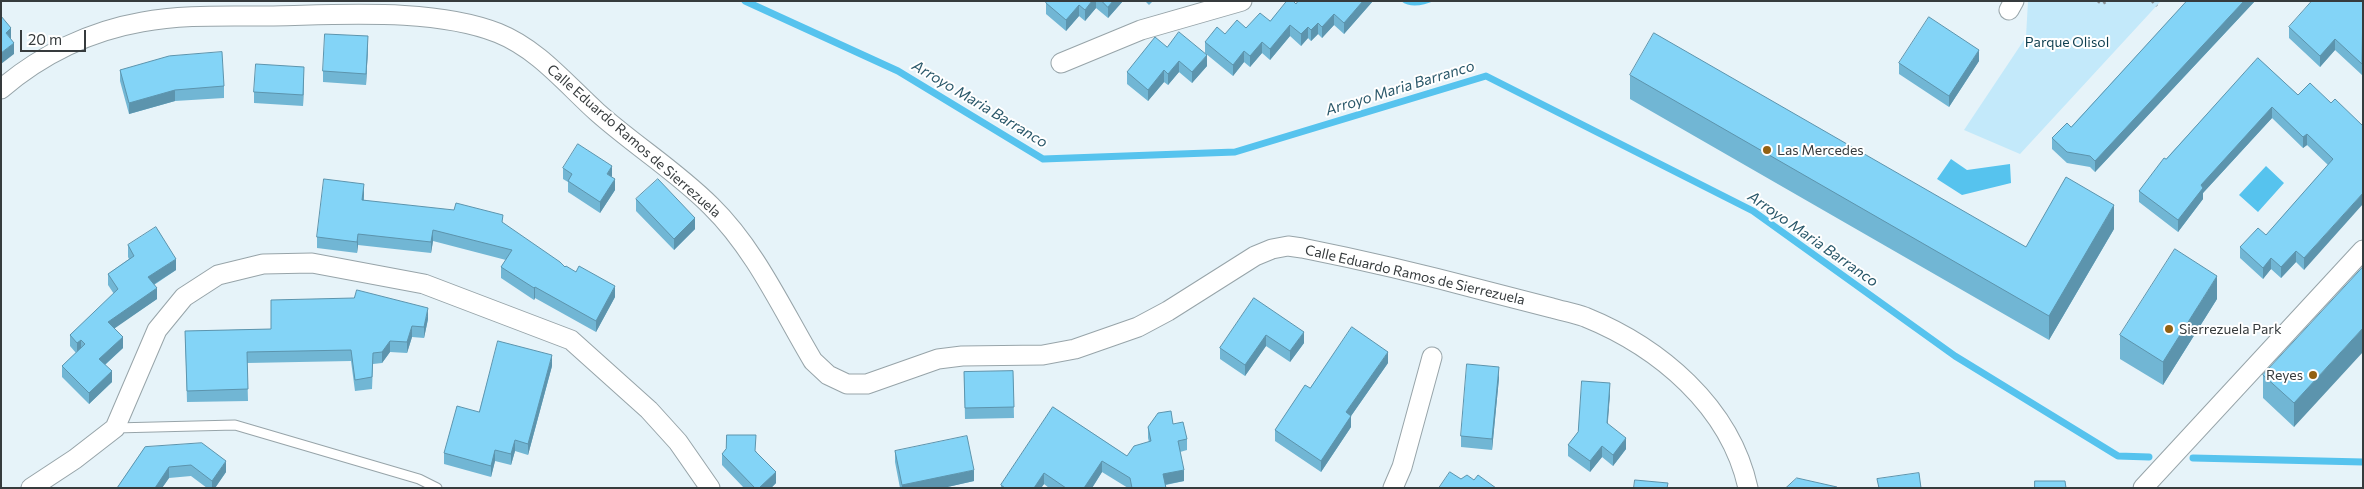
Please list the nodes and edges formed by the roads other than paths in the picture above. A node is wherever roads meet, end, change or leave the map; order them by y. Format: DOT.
graph roads {
  1 [pos="1242,1"];
  2 [pos="1061,63"];
  3 [pos="1,89"];
  4 [pos="2363,250"];
  5 [pos="1432,357"];
  6 [pos="115,428"];
  7 [pos="31,488"];
  8 [pos="437,488"];
  9 [pos="710,488"];
  10 [pos="1393,488"];
  11 [pos="1748,488"];
  12 [pos="2143,488"];
  1 -- 2 [label="street"];
  3 -- 11 [label="street, Calle Eduardo Ramos de Sierrezuela"];
  4 -- 12 [label="street"];
  5 -- 10 [label="street"];
  6 -- 7 [label="street"];
  6 -- 8 [label="lane"];
  6 -- 9 [label="street"];
}
